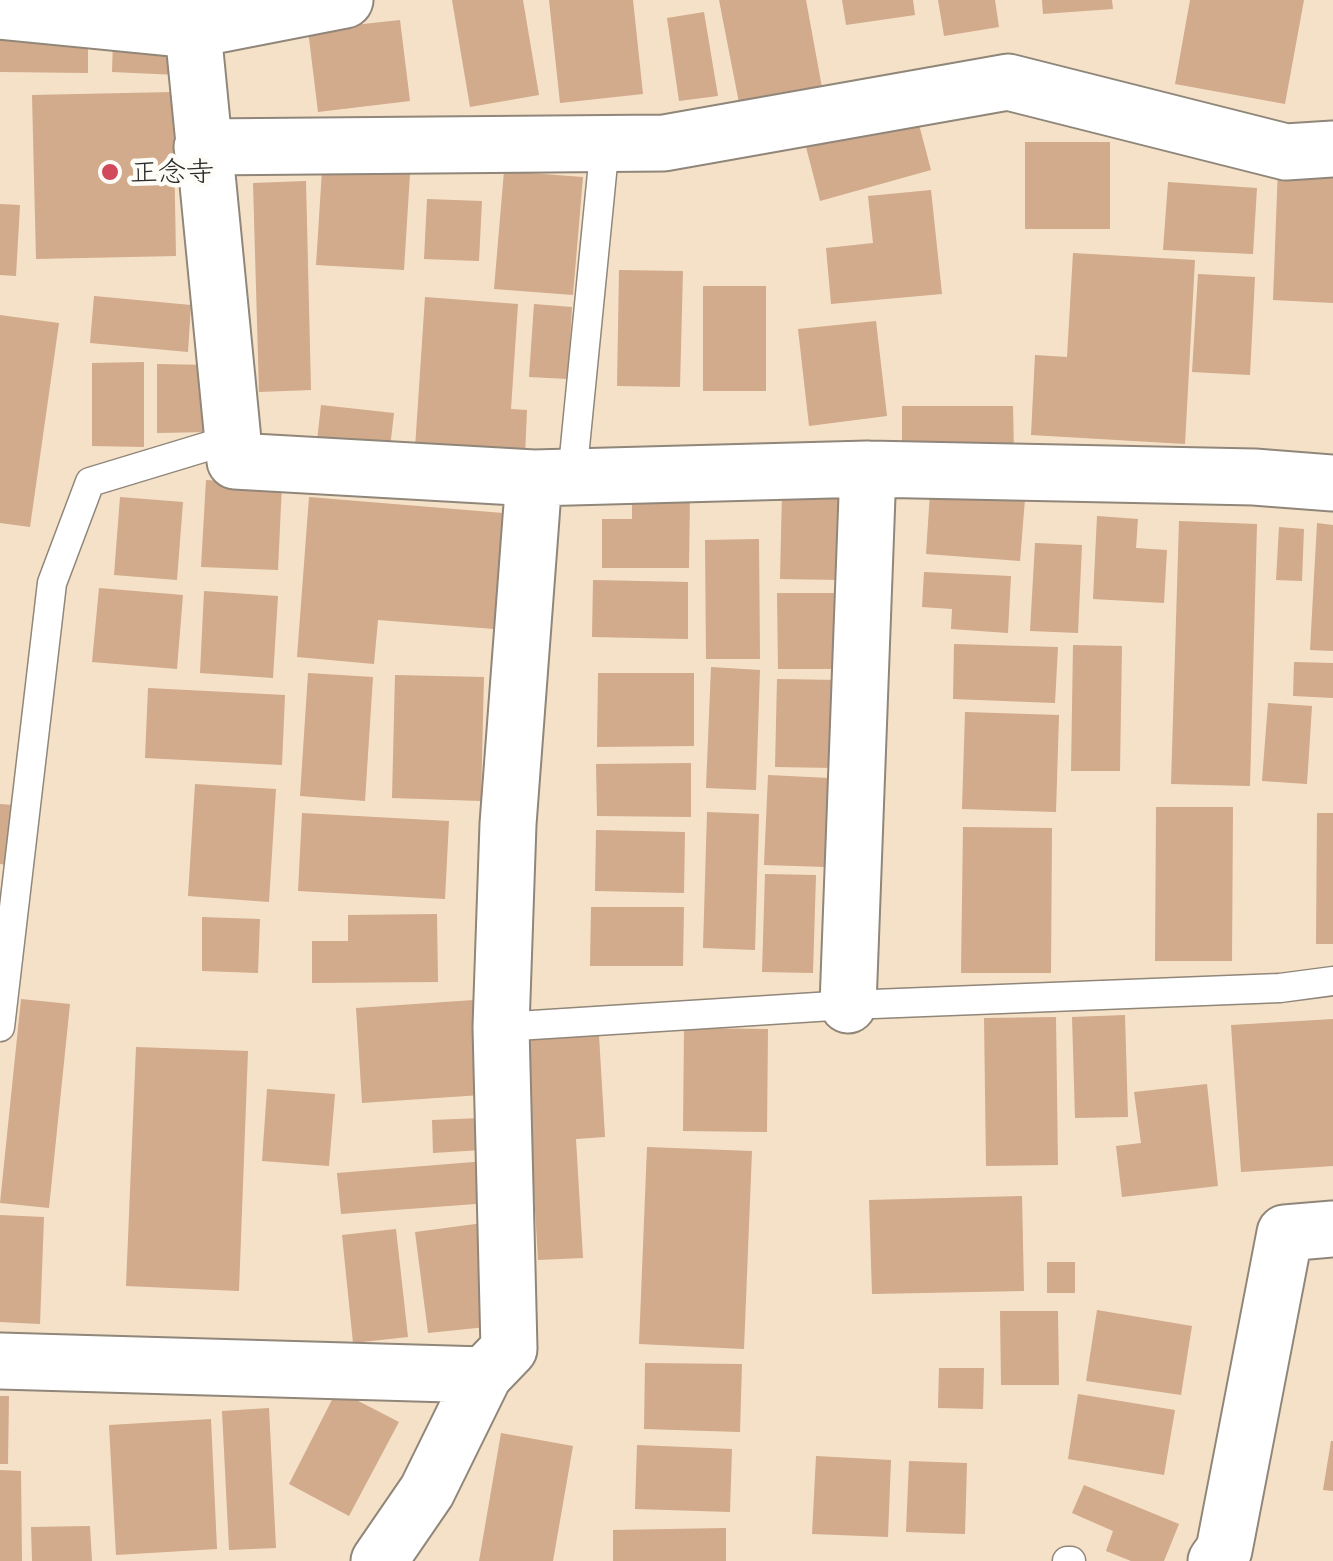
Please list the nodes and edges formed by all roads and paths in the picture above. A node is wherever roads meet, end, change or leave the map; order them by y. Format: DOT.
graph roads {
  1 [pos="345,0"];
  2 [pos="0,10"];
  3 [pos="190,15"];
  4 [pos="605,144"];
  5 [pos="202,146"];
  6 [pos="1333,149"];
  7 [pos="232,439"];
  8 [pos="868,469"];
  9 [pos="553,478"];
  10 [pos="1333,484"];
  11 [pos="1333,981"];
  12 [pos="3,982"];
  13 [pos="848,1005"];
  14 [pos="0,1027"];
  15 [pos="500,1027"];
  16 [pos="1333,1229"];
  17 [pos="0,1361"];
  18 [pos="484,1375"];
  19 [pos="379,1561"];
  20 [pos="1216,1561"];
  1 -- 3 [label="street"];
  2 -- 3 [label="street"];
  3 -- 5 [label="street"];
  4 -- 5 [label="street"];
  4 -- 6 [label="street"];
  4 -- 9 [label="lane"];
  5 -- 7 [label="street"];
  7 -- 9 [label="street"];
  7 -- 12 [label="lane"];
  8 -- 9 [label="street"];
  8 -- 10 [label="street"];
  8 -- 13 [label="street"];
  9 -- 15 [label="street"];
  11 -- 13 [label="lane"];
  12 -- 14 [label="lane"];
  13 -- 15 [label="lane"];
  15 -- 18 [label="street"];
  16 -- 20 [label="street"];
  17 -- 18 [label="street"];
  18 -- 19 [label="street"];
}
